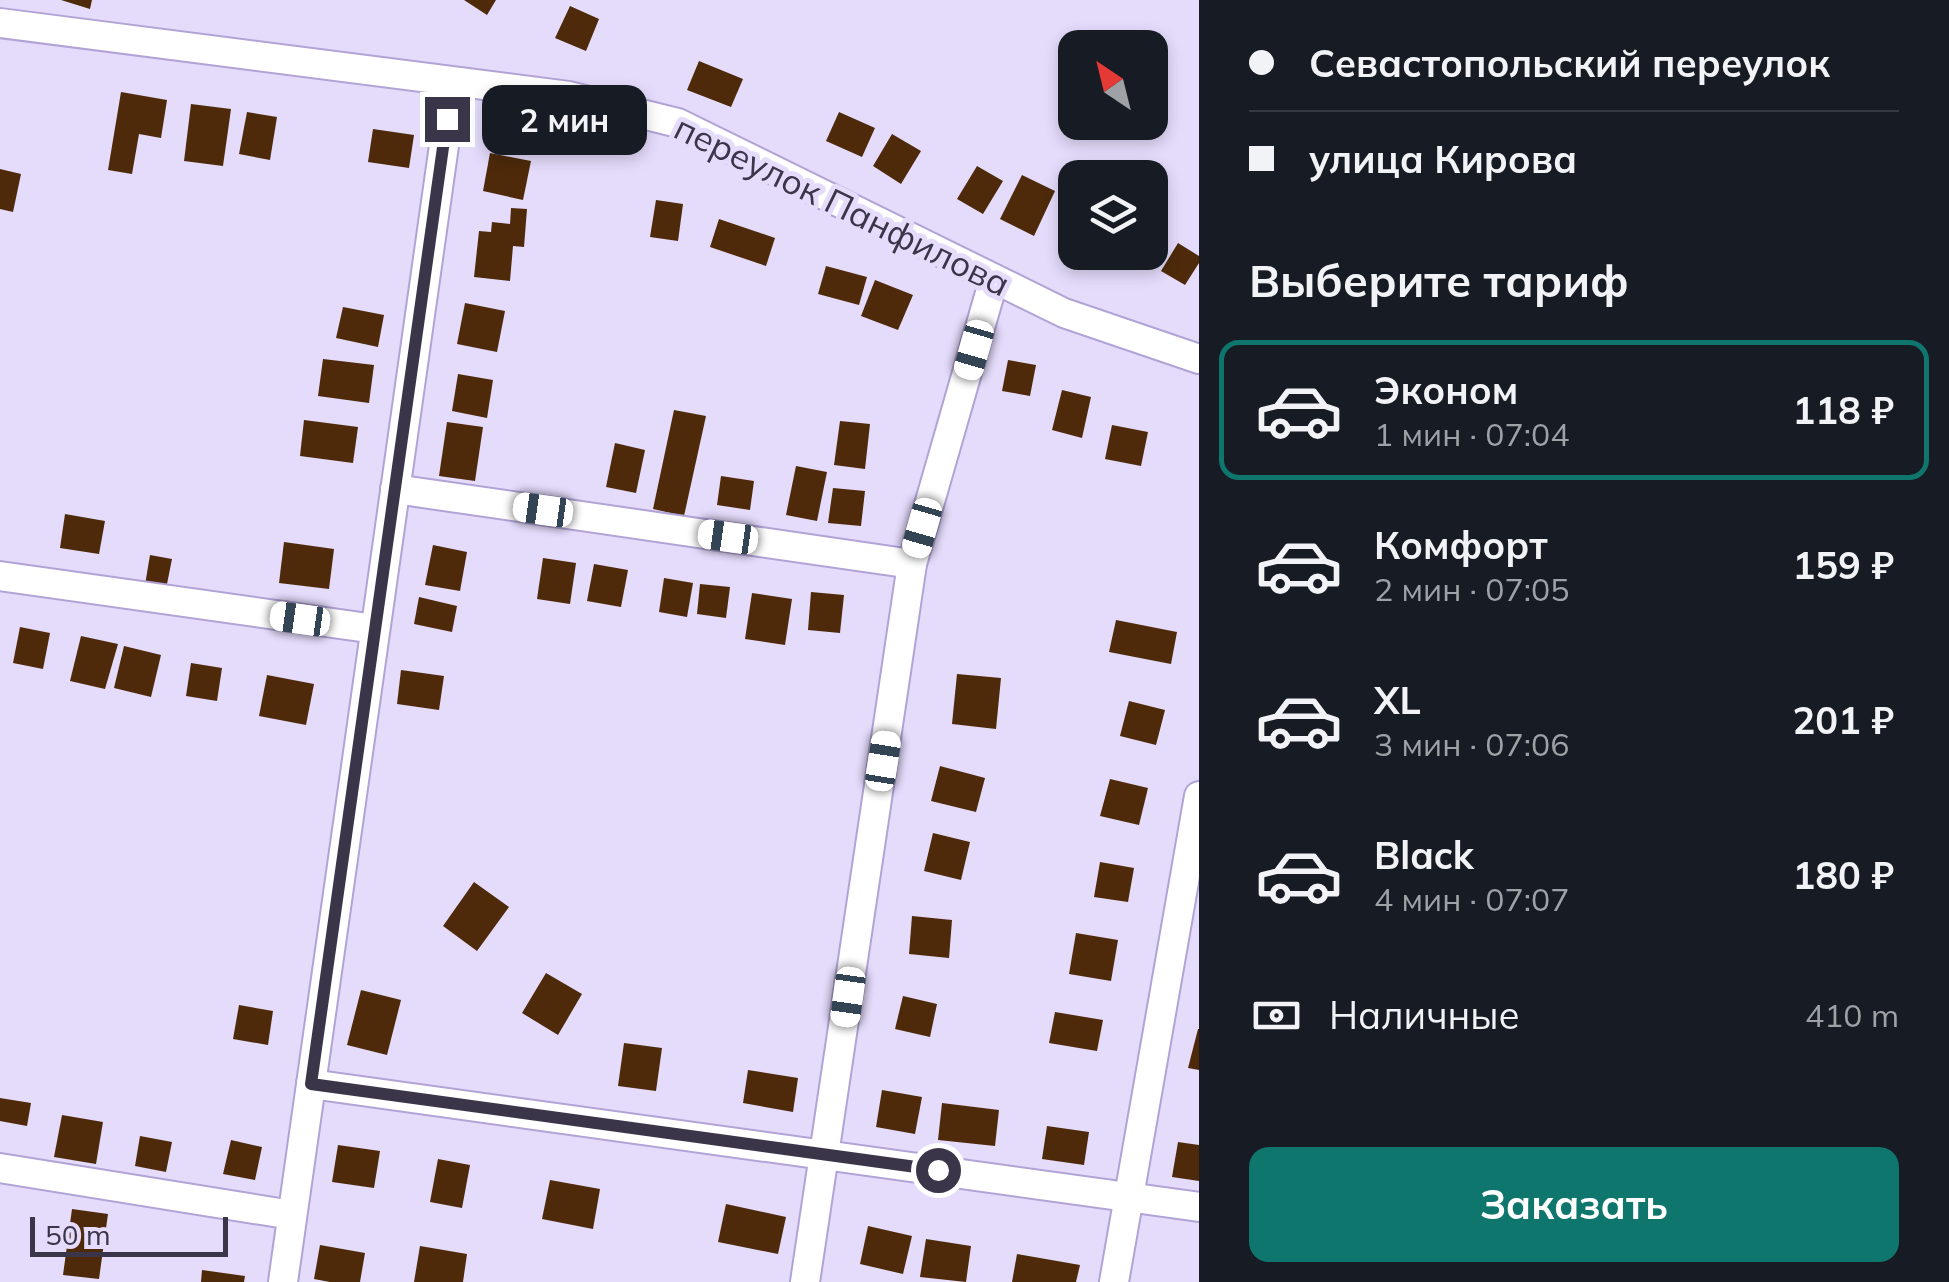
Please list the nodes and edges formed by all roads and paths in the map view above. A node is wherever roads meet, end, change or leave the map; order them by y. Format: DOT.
graph roads {
  1 [pos="0,24"];
  2 [pos="452,82"];
  3 [pos="994,279"];
  4 [pos="1199,360"];
  5 [pos="395,489"];
  6 [pos="912,564"];
  7 [pos="0,576"];
  8 [pos="375,630"];
  9 [pos="1199,796"];
  10 [pos="311,1084"];
  11 [pos="824,1155"];
  12 [pos="0,1168"];
  13 [pos="1129,1197"];
  14 [pos="1199,1207"];
  15 [pos="292,1215"];
  16 [pos="283,1282"];
  17 [pos="805,1282"];
  18 [pos="1114,1282"];
  1 -- 2 [label="street, переулок Панфилова"];
  2 -- 3 [label="street, переулок Панфилова"];
  2 -- 5 [label="street"];
  3 -- 4 [label="street, переулок Панфилова"];
  3 -- 6 [label="street"];
  5 -- 6 [label="street"];
  5 -- 8 [label="street"];
  6 -- 11 [label="street"];
  7 -- 8 [label="street"];
  8 -- 10 [label="street"];
  9 -- 13 [label="street"];
  10 -- 11 [label="street"];
  10 -- 15 [label="street"];
  11 -- 13 [label="street"];
  11 -- 17 [label="street"];
  12 -- 15 [label="street"];
  13 -- 14 [label="street"];
  13 -- 18 [label="street"];
  15 -- 16 [label="street"];
}
